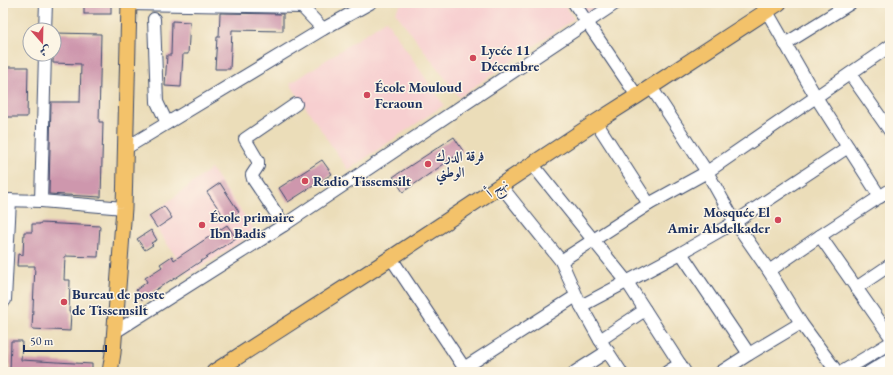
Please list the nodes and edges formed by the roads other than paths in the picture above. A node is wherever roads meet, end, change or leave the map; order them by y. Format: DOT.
graph roads {
  1 [pos="46,3"];
  2 [pos="129,3"];
  3 [pos="370,3"];
  4 [pos="574,3"];
  5 [pos="616,3"];
  6 [pos="851,3"];
  7 [pos="177,4"];
  8 [pos="223,4"];
  9 [pos="769,6"];
  10 [pos="154,19"];
  11 [pos="45,22"];
  12 [pos="587,22"];
  13 [pos="323,29"];
  14 [pos="785,44"];
  15 [pos="890,46"];
  16 [pos="45,62"];
  17 [pos="850,74"];
  18 [pos="650,87"];
  19 [pos="637,96"];
  20 [pos="816,97"];
  21 [pos="296,104"];
  22 [pos="596,122"];
  23 [pos="167,123"];
  24 [pos="890,131"];
  25 [pos="848,147"];
  26 [pos="126,148"];
  27 [pos="532,164"];
  28 [pos="707,172"];
  29 [pos="501,186"];
  30 [pos="885,194"];
  31 [pos="6,200"];
  32 [pos="41,201"];
  33 [pos="649,204"];
  34 [pos="124,208"];
  35 [pos="735,222"];
  36 [pos="284,225"];
  37 [pos="820,236"];
  38 [pos="593,240"];
  39 [pos="681,253"];
  40 [pos="392,258"];
  41 [pos="5,260"];
  42 [pos="561,261"];
  43 [pos="890,265"];
  44 [pos="769,272"];
  45 [pos="627,282"];
  46 [pos="856,288"];
  47 [pos="5,300"];
  48 [pos="578,301"];
  49 [pos="645,310"];
  50 [pos="801,323"];
  51 [pos="115,332"];
  52 [pos="890,336"];
  53 [pos="600,340"];
  54 [pos="890,343"];
  55 [pos="608,351"];
  56 [pos="113,353"];
  57 [pos="748,354"];
  58 [pos="890,359"];
  59 [pos="682,368"];
  60 [pos="466,370"];
  61 [pos="110,372"];
  62 [pos="116,372"];
  63 [pos="216,372"];
  64 [pos="575,372"];
  65 [pos="621,372"];
  66 [pos="667,372"];
  67 [pos="721,372"];
  68 [pos="837,372"];
  69 [pos="842,372"];
  70 [pos="869,372"];
  1 -- 11 [label="street"];
  2 -- 7 [label="street"];
  2 -- 26 [label="main road"];
  3 -- 13 [label="street"];
  4 -- 12 [label="street"];
  5 -- 12 [label="street"];
  6 -- 14 [label="street"];
  7 -- 8 [label="street"];
  8 -- 13 [label="street"];
  9 -- 14 [label="street"];
  9 -- 18 [label="main road, نهج أ"];
  10 -- 23 [label="street"];
  12 -- 19 [label="street"];
  12 -- 36 [label="street"];
  13 -- 23 [label="street"];
  14 -- 20 [label="street"];
  15 -- 17 [label="street"];
  16 -- 32 [label="street"];
  17 -- 20 [label="street"];
  17 -- 24 [label="street"];
  18 -- 19 [label="main road, نهج أ"];
  18 -- 28 [label="street"];
  19 -- 22 [label="main road, نهج أ"];
  20 -- 25 [label="street"];
  20 -- 28 [label="street"];
  21 -- 36 [label="street"];
  22 -- 27 [label="main road, نهج أ"];
  22 -- 33 [label="street"];
  23 -- 26 [label="street"];
  25 -- 30 [label="street"];
  25 -- 35 [label="street"];
  26 -- 34 [label="main road"];
  27 -- 29 [label="main road, نهج أ"];
  27 -- 38 [label="street"];
  28 -- 33 [label="street"];
  28 -- 35 [label="street"];
  29 -- 40 [label="main road, نهج أ"];
  29 -- 42 [label="street"];
  30 -- 37 [label="street"];
  31 -- 32 [label="street"];
  31 -- 41 [label="street"];
  32 -- 34 [label="street"];
  33 -- 38 [label="street"];
  34 -- 51 [label="main road"];
  35 -- 39 [label="street"];
  35 -- 44 [label="street"];
  36 -- 51 [label="street"];
  37 -- 44 [label="street"];
  37 -- 46 [label="street"];
  38 -- 42 [label="street"];
  38 -- 45 [label="street"];
  39 -- 45 [label="street"];
  39 -- 57 [label="street"];
  40 -- 60 [label="street"];
  40 -- 63 [label="main road, نهج أ"];
  41 -- 47 [label="street"];
  42 -- 48 [label="street"];
  43 -- 46 [label="street"];
  44 -- 50 [label="street"];
  45 -- 48 [label="street"];
  45 -- 49 [label="street"];
  46 -- 52 [label="street"];
  48 -- 53 [label="street"];
  48 -- 60 [label="street"];
  49 -- 53 [label="street"];
  49 -- 59 [label="street"];
  50 -- 57 [label="street"];
  50 -- 68 [label="street"];
  51 -- 56 [label="main road"];
  53 -- 55 [label="street"];
  54 -- 69 [label="street"];
  55 -- 64 [label="street"];
  55 -- 65 [label="street"];
  56 -- 61 [label="main road"];
  56 -- 62 [label="main road"];
  57 -- 67 [label="street"];
  58 -- 70 [label="street"];
  59 -- 66 [label="street"];
}
